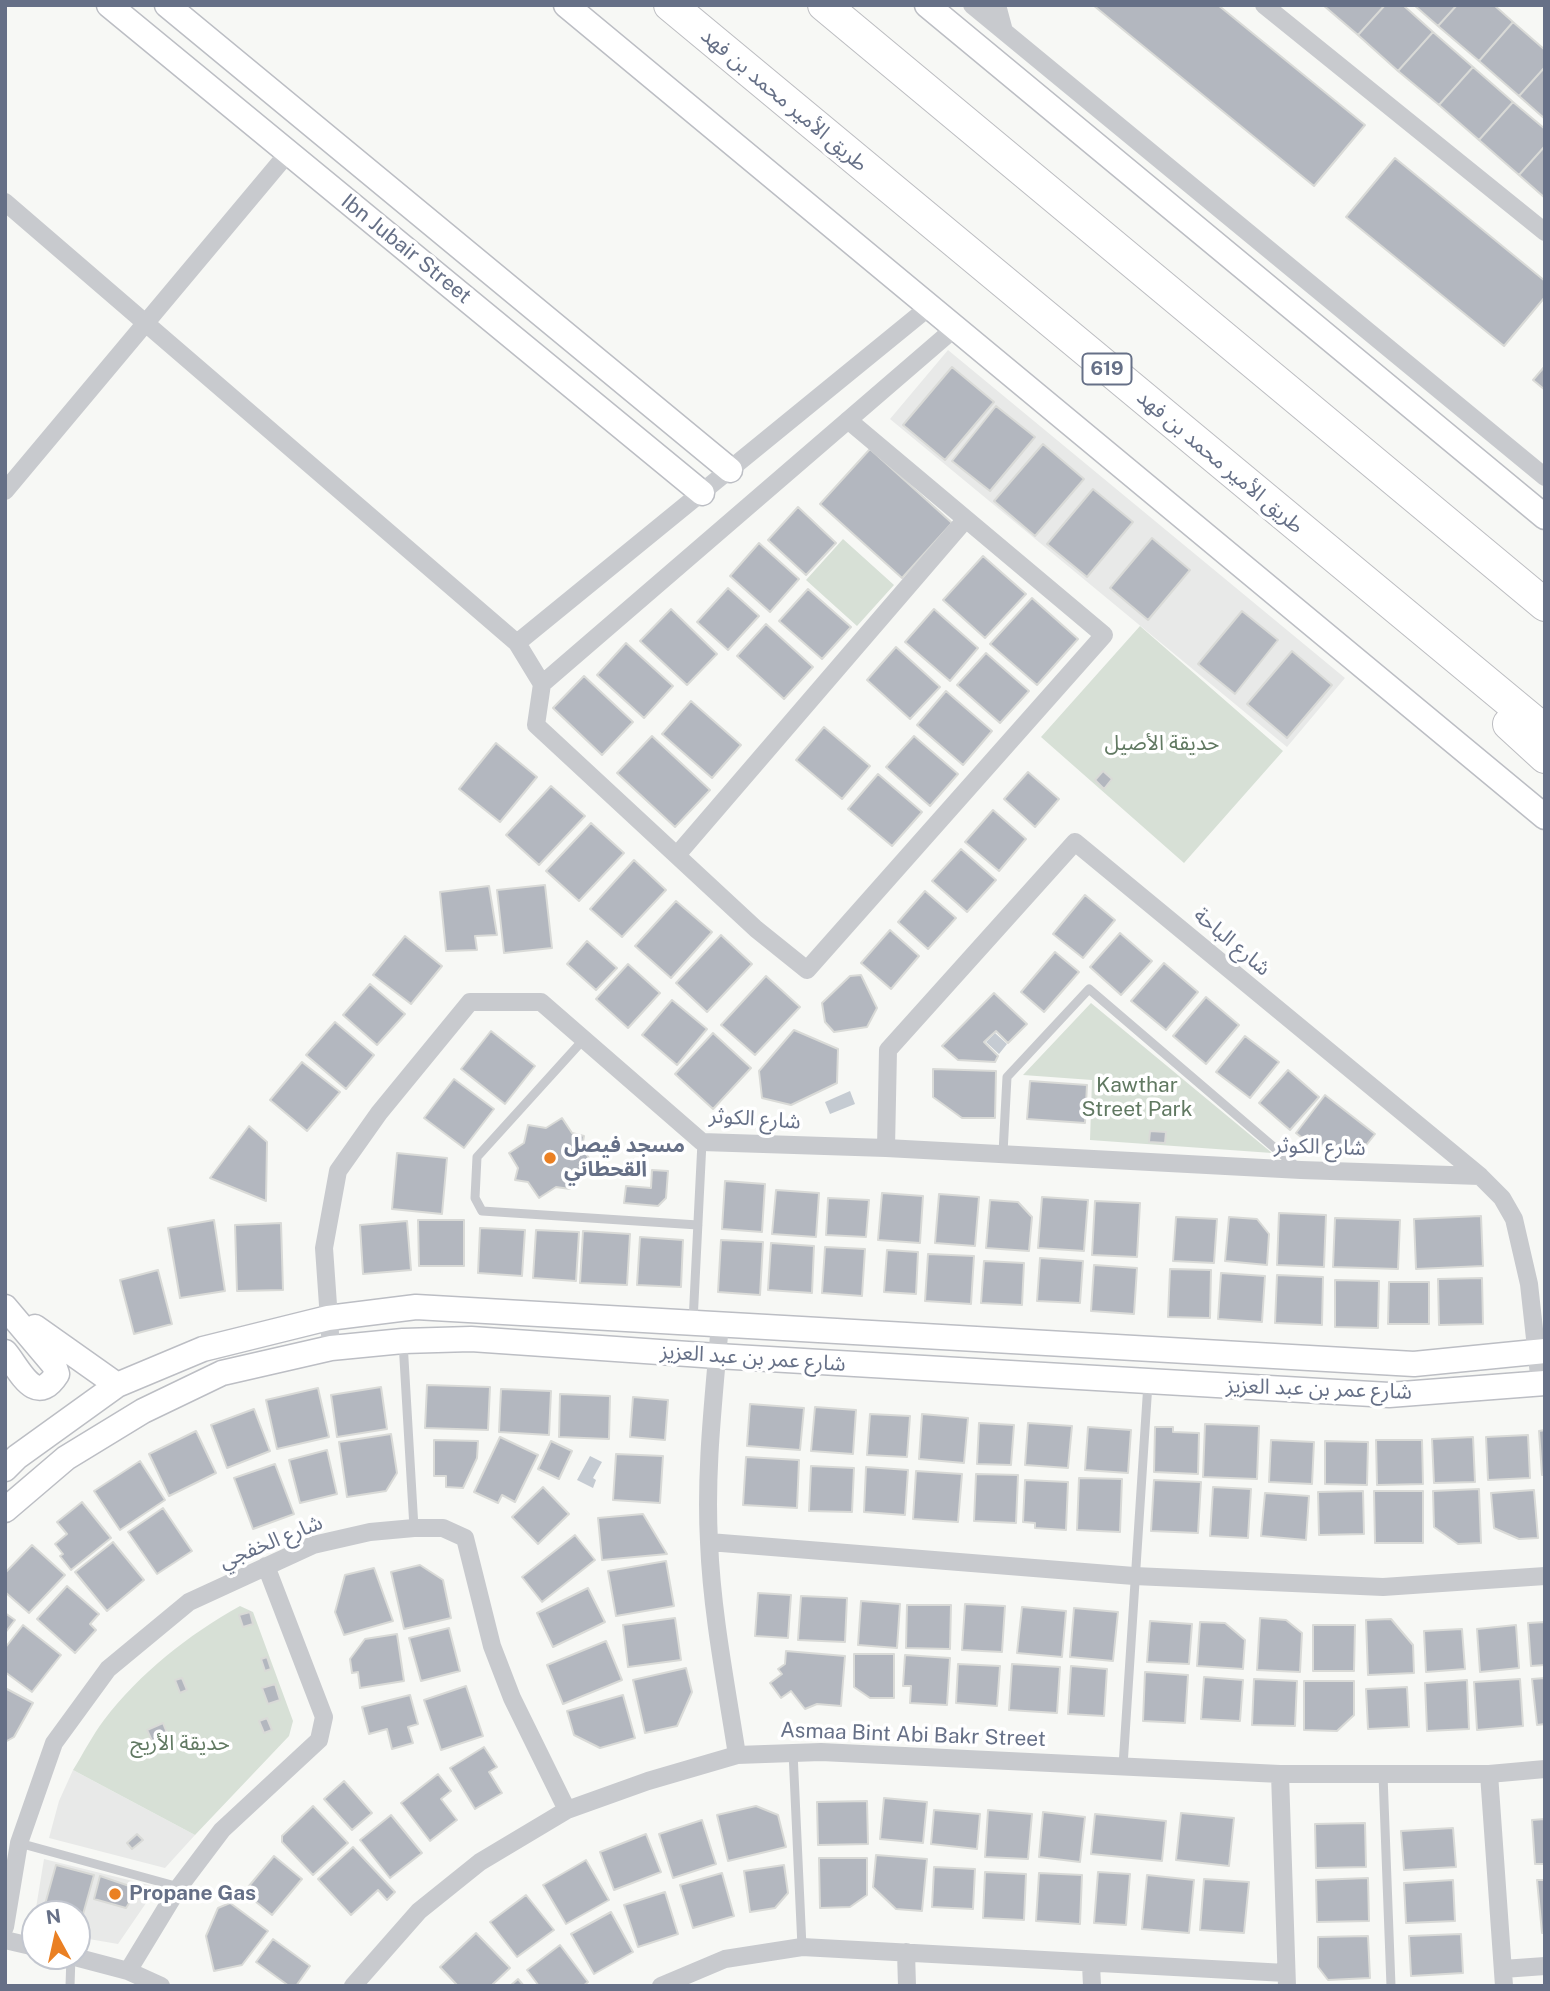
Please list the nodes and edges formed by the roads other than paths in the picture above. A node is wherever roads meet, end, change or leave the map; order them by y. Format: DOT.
graph roads {
  1 [pos="109,5"];
  2 [pos="167,5"];
  3 [pos="566,5"];
  4 [pos="670,5"];
  5 [pos="824,5"];
  6 [pos="927,5"];
  7 [pos="972,5"];
  8 [pos="997,5"];
  9 [pos="1264,5"];
  10 [pos="1004,31"];
  11 [pos="288,153"];
  12 [pos="5,202"];
  13 [pos="1545,232"];
  14 [pos="929,307"];
  15 [pos="145,324"];
  16 [pos="955,328"];
  17 [pos="848,420"];
  18 [pos="730,470"];
  19 [pos="1545,477"];
  20 [pos="5,491"];
  21 [pos="702,493"];
  22 [pos="1545,517"];
  23 [pos="966,519"];
  24 [pos="1496,564"];
  25 [pos="1545,584"];
  26 [pos="1545,605"];
  27 [pos="1418,626"];
  28 [pos="517,643"];
  29 [pos="542,684"];
  30 [pos="1545,731"];
  31 [pos="1545,757"];
  32 [pos="1545,817"];
  33 [pos="677,855"];
  34 [pos="584,1039"];
  35 [pos="702,1142"];
  36 [pos="886,1147"];
  37 [pos="1003,1153"];
  38 [pos="1301,1170"];
  39 [pos="1480,1176"];
  40 [pos="698,1225"];
  41 [pos="5,1306"];
  42 [pos="328,1318"];
  43 [pos="693,1323"];
  44 [pos="720,1323"];
  45 [pos="403,1341"];
  46 [pos="331,1348"];
  47 [pos="1541,1351"];
  48 [pos="5,1352"];
  49 [pos="718,1356"];
  50 [pos="1148,1381"];
  51 [pos="1542,1384"];
  52 [pos="117,1385"];
  53 [pos="5,1469"];
  54 [pos="5,1510"];
  55 [pos="414,1528"];
  56 [pos="709,1542"];
  57 [pos="266,1566"];
  58 [pos="1134,1576"];
  59 [pos="1545,1576"];
  60 [pos="793,1752"];
  61 [pos="737,1755"];
  62 [pos="1123,1766"];
  63 [pos="1545,1769"];
  64 [pos="1280,1774"];
  65 [pos="1489,1774"];
  66 [pos="1383,1775"];
  67 [pos="568,1810"];
  68 [pos="19,1843"];
  69 [pos="179,1887"];
  70 [pos="5,1927"];
  71 [pos="802,1947"];
  72 [pos="906,1952"];
  73 [pos="91,1961"];
  74 [pos="1091,1964"];
  75 [pos="1545,1966"];
  76 [pos="128,1971"];
  77 [pos="1503,1977"];
  78 [pos="1287,1979"];
  79 [pos="161,1986"];
  80 [pos="353,1986"];
  81 [pos="661,1986"];
  82 [pos="907,1986"];
  83 [pos="1092,1986"];
  84 [pos="1391,1986"];
  1 -- 11 [label="street, Ibn Jubair Street"];
  2 -- 18 [label="street, Ibn Jubair Street"];
  3 -- 14 [label="street"];
  4 -- 27 [label="highway, طريق الأمير محمد بن فهد / 619"];
  5 -- 24 [label="highway"];
  6 -- 22 [label="street"];
  7 -- 10 [label="street"];
  8 -- 10 [label="street"];
  9 -- 13 [label="street"];
  10 -- 19 [label="street"];
  11 -- 15 [label="street"];
  11 -- 21 [label="street, Ibn Jubair Street"];
  12 -- 15 [label="street"];
  14 -- 16 [label="street"];
  14 -- 18 [label="street"];
  15 -- 20 [label="street"];
  15 -- 28 [label="street"];
  16 -- 17 [label="street"];
  16 -- 32 [label="street"];
  17 -- 23 [label="street"];
  17 -- 29 [label="street"];
  18 -- 21 [label="street"];
  21 -- 28 [label="street"];
  23 -- 33 [label="street"];
  23 -- 33 [label="street"];
  24 -- 25 [label="street"];
  24 -- 26 [label="highway"];
  27 -- 30 [label="highway, طريق الأمير محمد بن فهد / 619"];
  27 -- 31 [label="highway"];
  28 -- 29 [label="street"];
  29 -- 33 [label="street"];
  34 -- 35 [label="street, شارع الكوثر"];
  34 -- 40 [label="lane"];
  34 -- 42 [label="street, شارع الكوثر"];
  35 -- 36 [label="street, شارع الكوثر"];
  35 -- 40 [label="lane"];
  36 -- 37 [label="street, شارع الكوثر"];
  36 -- 39 [label="street, شارع الباحة"];
  37 -- 38 [label="street, شارع الكوثر"];
  37 -- 38 [label="lane"];
  38 -- 39 [label="street, شارع الكوثر"];
  39 -- 47 [label="street, شارع الباحة"];
  40 -- 43 [label="lane"];
  41 -- 48 [label="street"];
  41 -- 52 [label="street"];
  42 -- 43 [label="street"];
  42 -- 46 [label="street, شارع الكوثر"];
  42 -- 52 [label="street"];
  43 -- 44 [label="street"];
  44 -- 47 [label="street"];
  44 -- 49 [label="street"];
  45 -- 46 [label="street, شارع عمر بن عبد العزيز"];
  45 -- 49 [label="street, شارع عمر بن عبد العزيز"];
  45 -- 55 [label="lane"];
  46 -- 54 [label="street, شارع عمر بن عبد العزيز"];
  47 -- 51 [label="street, شارع الباحة"];
  49 -- 50 [label="street, شارع عمر بن عبد العزيز"];
  49 -- 56 [label="street"];
  50 -- 51 [label="street, شارع عمر بن عبد العزيز"];
  50 -- 58 [label="lane"];
  52 -- 53 [label="street"];
  55 -- 57 [label="street, شارع الخفجي"];
  55 -- 67 [label="street, شارع الخفجي"];
  56 -- 58 [label="street"];
  56 -- 61 [label="street"];
  57 -- 68 [label="street, شارع الخفجي"];
  57 -- 69 [label="street"];
  58 -- 59 [label="street"];
  58 -- 62 [label="lane"];
  60 -- 61 [label="street, Asmaa Bint Abi Bakr Street"];
  60 -- 62 [label="street, Asmaa Bint Abi Bakr Street"];
  60 -- 71 [label="lane"];
  61 -- 67 [label="street, Asmaa Bint Abi Bakr Street"];
  62 -- 64 [label="street, Asmaa Bint Abi Bakr Street"];
  63 -- 65 [label="street, Asmaa Bint Abi Bakr Street"];
  64 -- 66 [label="street, Asmaa Bint Abi Bakr Street"];
  64 -- 78 [label="street"];
  65 -- 66 [label="street, Asmaa Bint Abi Bakr Street"];
  65 -- 77 [label="street"];
  66 -- 84 [label="lane"];
  67 -- 80 [label="street, Asmaa Bint Abi Bakr Street"];
  68 -- 69 [label="lane"];
  68 -- 70 [label="street, شارع الخفجي"];
  69 -- 76 [label="street"];
  71 -- 72 [label="street"];
  71 -- 81 [label="street"];
  72 -- 74 [label="street"];
  72 -- 82 [label="street"];
  73 -- 76 [label="street"];
  74 -- 78 [label="street"];
  74 -- 83 [label="street"];
  75 -- 77 [label="street"];
  76 -- 79 [label="street"];
}
